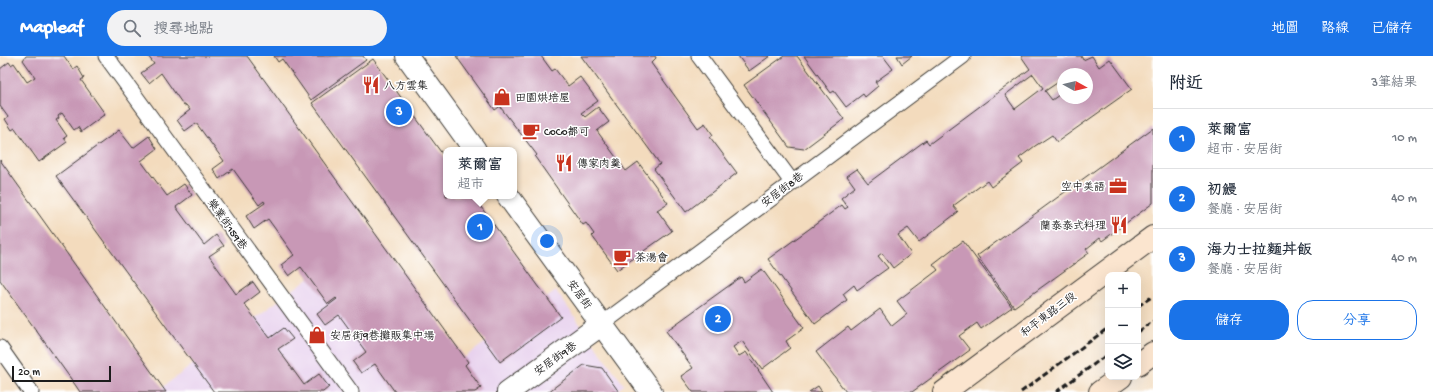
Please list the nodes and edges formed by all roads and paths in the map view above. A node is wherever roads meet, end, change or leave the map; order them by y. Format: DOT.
graph roads {
  1 [pos="106,56"];
  2 [pos="407,56"];
  3 [pos="699,56"];
  4 [pos="963,56"];
  5 [pos="473,147"];
  6 [pos="792,182"];
  7 [pos="510,199"];
  8 [pos="1153,237"];
  9 [pos="602,324"];
  10 [pos="0,348"];
  11 [pos="1153,353"];
  12 [pos="1141,362"];
  13 [pos="1117,380"];
  14 [pos="31,392"];
  15 [pos="351,392"];
  16 [pos="508,392"];
  17 [pos="651,392"];
  18 [pos="944,392"];
  19 [pos="1100,392"];
  1 -- 15 [label="lane, 樂業街159巷"];
  2 -- 5 [label="street"];
  3 -- 6 [label="lane"];
  4 -- 6 [label="lane, 安居街8巷"];
  6 -- 9 [label="lane, 安居街8巷"];
  7 -- 9 [label="street, 安居街"];
  8 -- 18 [label="main road, 和平東路三段"];
  9 -- 16 [label="street, 安居街9巷"];
  9 -- 17 [label="street, 安居街"];
  10 -- 14 [label="lane"];
  11 -- 12 [label="main road"];
  13 -- 19 [label="main road"];
}
